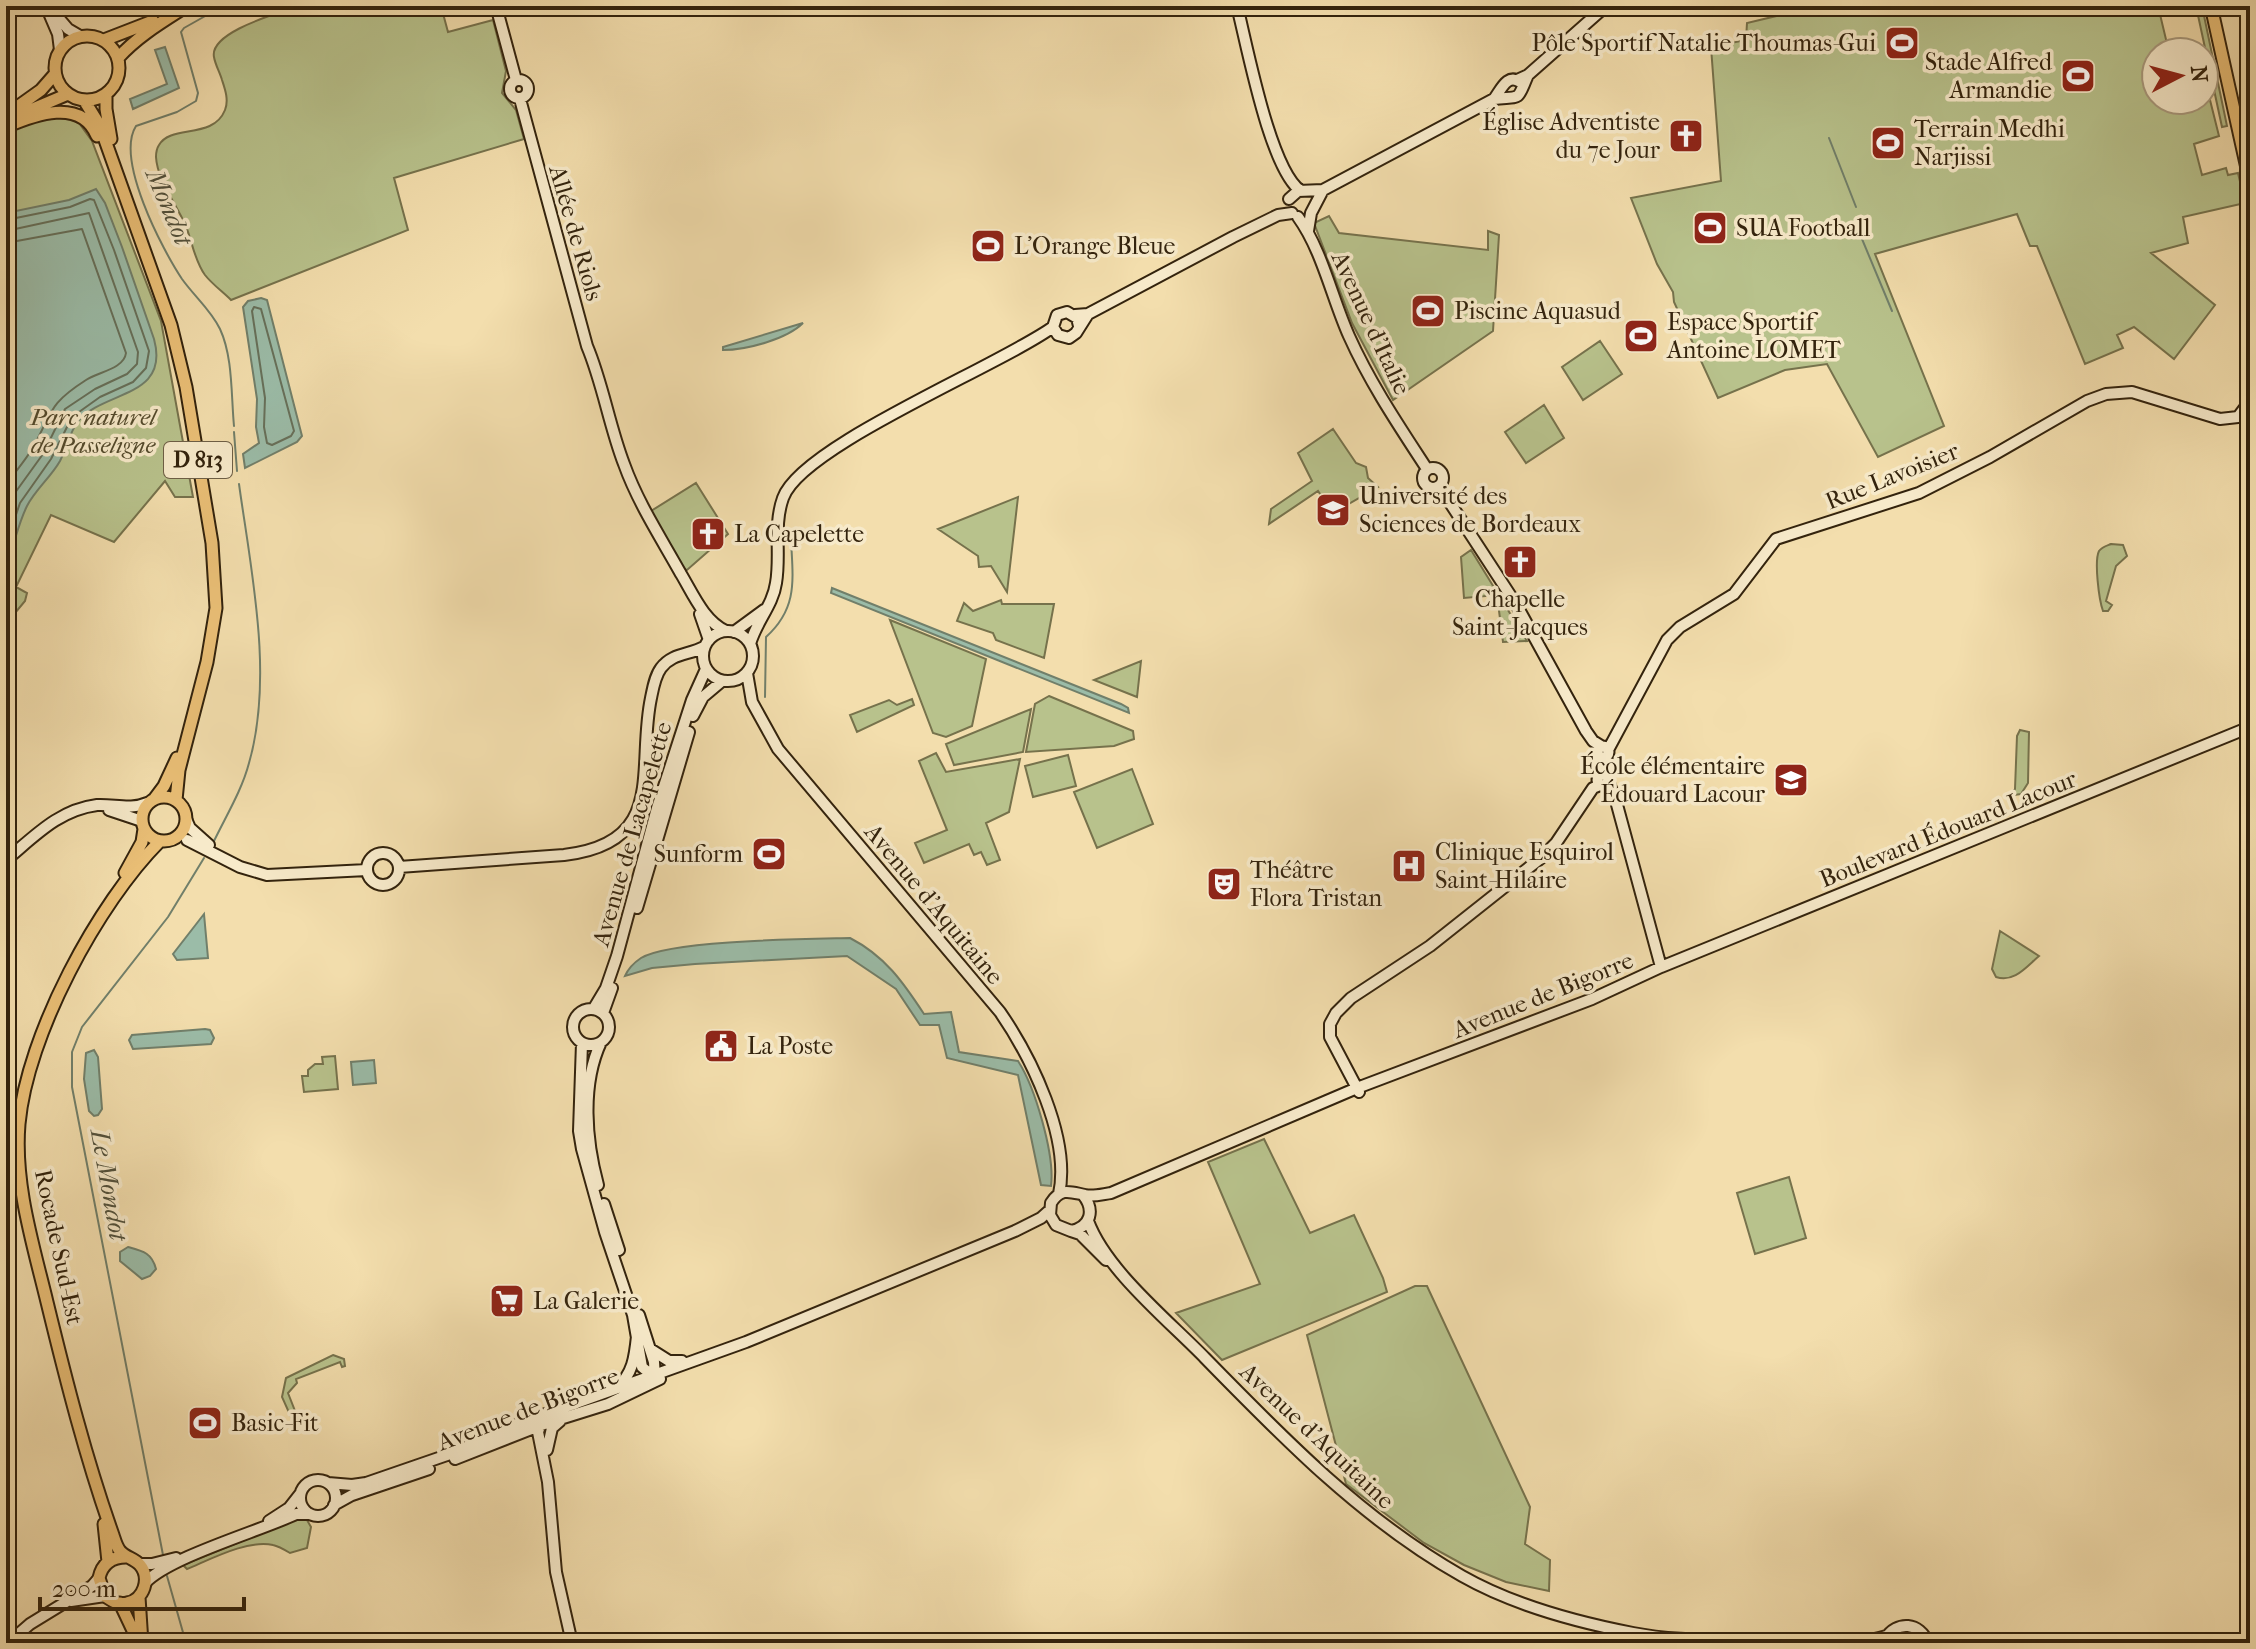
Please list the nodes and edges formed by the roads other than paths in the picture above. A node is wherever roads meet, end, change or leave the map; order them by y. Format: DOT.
graph roads {
  1 [pos="47,6"];
  2 [pos="177,6"];
  3 [pos="187,6"];
  4 [pos="496,6"];
  5 [pos="1237,6"];
  6 [pos="1606,6"];
  7 [pos="2211,6"];
  8 [pos="80,36"];
  9 [pos="104,40"];
  10 [pos="60,50"];
  11 [pos="118,58"];
  12 [pos="55,74"];
  13 [pos="1520,84"];
  14 [pos="1503,86"];
  15 [pos="68,94"];
  16 [pos="106,94"];
  17 [pos="1508,97"];
  18 [pos="1494,99"];
  19 [pos="84,100"];
  20 [pos="6,115"];
  21 [pos="6,124"];
  22 [pos="1286,170"];
  23 [pos="2250,182"];
  24 [pos="1323,190"];
  25 [pos="1304,191"];
  26 [pos="1292,208"];
  27 [pos="1313,209"];
  28 [pos="132,213"];
  29 [pos="1308,231"];
  30 [pos="1077,320"];
  31 [pos="1055,331"];
  32 [pos="592,358"];
  33 [pos="2250,401"];
  34 [pos="765,609"];
  35 [pos="730,631"];
  36 [pos="707,643"];
  37 [pos="750,644"];
  38 [pos="670,659"];
  39 [pos="705,666"];
  40 [pos="747,673"];
  41 [pos="726,682"];
  42 [pos="752,702"];
  43 [pos="194,712"];
  44 [pos="2250,727"];
  45 [pos="1602,751"];
  46 [pos="1603,780"];
  47 [pos="176,800"];
  48 [pos="151,801"];
  49 [pos="83,808"];
  50 [pos="186,819"];
  51 [pos="143,825"];
  52 [pos="187,840"];
  53 [pos="160,841"];
  54 [pos="6,860"];
  55 [pos="240,867"];
  56 [pos="399,867"];
  57 [pos="367,870"];
  58 [pos="99,923"];
  59 [pos="1661,967"];
  60 [pos="599,1011"];
  61 [pos="601,1042"];
  62 [pos="582,1043"];
  63 [pos="1439,1059"];
  64 [pos="1358,1090"];
  65 [pos="1318,1112"];
  66 [pos="1273,1126"];
  67 [pos="1062,1164"];
  68 [pos="1111,1193"];
  69 [pos="1059,1194"];
  70 [pos="1083,1195"];
  71 [pos="1050,1210"];
  72 [pos="1089,1218"];
  73 [pos="1056,1225"];
  74 [pos="1021,1229"];
  75 [pos="1071,1231"];
  76 [pos="1112,1263"];
  77 [pos="637,1336"];
  78 [pos="756,1338"];
  79 [pos="649,1348"];
  80 [pos="655,1377"];
  81 [pos="607,1393"];
  82 [pos="566,1415"];
  83 [pos="540,1422"];
  84 [pos="544,1446"];
  85 [pos="483,1448"];
  86 [pos="328,1483"];
  87 [pos="300,1494"];
  88 [pos="99,1496"];
  89 [pos="334,1505"];
  90 [pos="310,1514"];
  91 [pos="126,1557"];
  92 [pos="108,1562"];
  93 [pos="139,1564"];
  94 [pos="99,1578"];
  95 [pos="145,1583"];
  96 [pos="105,1596"];
  97 [pos="139,1597"];
  98 [pos="61,1603"];
  99 [pos="120,1603"];
  100 [pos="1885,1639"];
  101 [pos="8,1643"];
  102 [pos="140,1643"];
  103 [pos="572,1643"];
  104 [pos="1855,1643"];
  105 [pos="1928,1643"];
  1 -- 8 [label="street"];
  1 -- 10 [label="street"];
  2 -- 9 [label="main road"];
  3 -- 11 [label="main road"];
  4 -- 32 [label="street, Allée de Riols"];
  5 -- 22 [label="street"];
  6 -- 13 [label="street"];
  7 -- 23 [label="main road"];
  8 -- 9 [label="main road"];
  8 -- 10 [label="main road"];
  9 -- 11 [label="main road"];
  10 -- 12 [label="main road"];
  11 -- 16 [label="main road"];
  12 -- 15 [label="main road"];
  12 -- 20 [label="main road"];
  13 -- 14 [label="street"];
  13 -- 17 [label="street"];
  14 -- 17 [label="street"];
  14 -- 18 [label="street"];
  15 -- 19 [label="main road"];
  15 -- 21 [label="main road"];
  16 -- 19 [label="main road"];
  16 -- 28 [label="main road, D 813"];
  17 -- 18 [label="street"];
  18 -- 24 [label="street"];
  19 -- 28 [label="main road, D 813"];
  21 -- 28 [label="main road, D 813"];
  22 -- 25 [label="street"];
  22 -- 26 [label="street"];
  24 -- 25 [label="street"];
  24 -- 27 [label="street"];
  25 -- 26 [label="street"];
  25 -- 27 [label="street"];
  26 -- 27 [label="street"];
  26 -- 29 [label="street, Avenue d'Italie"];
  26 -- 30 [label="street"];
  27 -- 29 [label="street, Avenue d'Italie"];
  28 -- 43 [label="main road, D 813"];
  29 -- 45 [label="street, Avenue d'Italie"];
  30 -- 31 [label="street"];
  30 -- 31 [label="street"];
  31 -- 34 [label="street"];
  32 -- 35 [label="street, Allée de Riols"];
  32 -- 36 [label="street, Allée de Riols"];
  33 -- 45 [label="street, Rue Lavoisier"];
  34 -- 35 [label="street"];
  34 -- 37 [label="street"];
  35 -- 36 [label="street"];
  35 -- 37 [label="street"];
  36 -- 38 [label="street"];
  36 -- 39 [label="street"];
  37 -- 40 [label="street"];
  38 -- 39 [label="street"];
  38 -- 56 [label="street"];
  39 -- 41 [label="street"];
  39 -- 60 [label="street, Avenue de Lacapelette"];
  40 -- 41 [label="street"];
  40 -- 42 [label="street, Avenue d'Aquitaine"];
  41 -- 42 [label="street, Avenue d'Aquitaine"];
  41 -- 60 [label="street, Avenue de Lacapelette"];
  42 -- 67 [label="street, Avenue d'Aquitaine"];
  43 -- 47 [label="main road, D 813"];
  43 -- 48 [label="main road, D 813"];
  44 -- 59 [label="street, Boulevard Édouard Lacour"];
  45 -- 46 [label="street"];
  46 -- 59 [label="street"];
  46 -- 64 [label="street"];
  47 -- 48 [label="main road"];
  47 -- 50 [label="main road"];
  48 -- 49 [label="street"];
  48 -- 51 [label="main road"];
  49 -- 51 [label="street"];
  49 -- 54 [label="street"];
  50 -- 53 [label="main road"];
  50 -- 55 [label="street"];
  51 -- 53 [label="main road"];
  51 -- 58 [label="main road, Rocade Sud-Est"];
  52 -- 55 [label="street"];
  53 -- 58 [label="main road, Rocade Sud-Est"];
  55 -- 57 [label="street"];
  56 -- 57 [label="street"];
  56 -- 57 [label="street"];
  58 -- 88 [label="main road, Rocade Sud-Est"];
  59 -- 63 [label="street, Avenue de Bigorre"];
  60 -- 61 [label="street, Avenue de Lacapelette"];
  60 -- 62 [label="street, Avenue de Lacapelette"];
  61 -- 62 [label="street"];
  61 -- 79 [label="street, Avenue de Lacapelette"];
  62 -- 77 [label="street, Avenue de Lacapelette"];
  63 -- 64 [label="street, Avenue de Bigorre"];
  63 -- 65 [label="street, Avenue de Bigorre"];
  64 -- 65 [label="street"];
  64 -- 66 [label="street, Avenue de Bigorre"];
  65 -- 66 [label="street, Avenue de Bigorre"];
  66 -- 68 [label="street, Avenue de Bigorre"];
  67 -- 69 [label="street, Avenue d'Aquitaine"];
  67 -- 70 [label="street"];
  68 -- 70 [label="street, Avenue de Bigorre"];
  68 -- 72 [label="street, Avenue de Bigorre"];
  69 -- 70 [label="street"];
  69 -- 71 [label="street"];
  70 -- 72 [label="street"];
  71 -- 73 [label="street"];
  71 -- 74 [label="street, Avenue de Bigorre"];
  72 -- 75 [label="street"];
  72 -- 76 [label="street, Avenue d'Aquitaine"];
  73 -- 74 [label="street, Avenue de Bigorre"];
  73 -- 75 [label="street"];
  74 -- 78 [label="street, Avenue de Bigorre"];
  75 -- 76 [label="street"];
  76 -- 104 [label="street, Avenue d'Aquitaine"];
  77 -- 80 [label="street, Avenue de Lacapelette"];
  77 -- 81 [label="street"];
  78 -- 79 [label="street"];
  78 -- 80 [label="street, Avenue de Bigorre"];
  79 -- 80 [label="street, Avenue de Lacapelette"];
  80 -- 81 [label="street, Avenue de Bigorre"];
  80 -- 82 [label="street, Avenue de Bigorre"];
  81 -- 83 [label="street, Avenue de Bigorre"];
  82 -- 83 [label="street, Avenue de Bigorre"];
  82 -- 84 [label="street"];
  83 -- 84 [label="street"];
  83 -- 85 [label="street, Avenue de Bigorre"];
  83 -- 86 [label="street, Avenue de Bigorre"];
  84 -- 85 [label="street"];
  84 -- 103 [label="street"];
  85 -- 89 [label="street, Avenue de Bigorre"];
  86 -- 87 [label="street"];
  86 -- 89 [label="street"];
  87 -- 90 [label="street"];
  87 -- 93 [label="street"];
  88 -- 91 [label="main road, Rocade Sud-Est"];
  88 -- 92 [label="main road, Rocade Sud-Est"];
  89 -- 90 [label="street"];
  90 -- 95 [label="street"];
  91 -- 92 [label="main road"];
  91 -- 93 [label="main road"];
  92 -- 94 [label="main road"];
  93 -- 95 [label="main road"];
  94 -- 96 [label="main road"];
  94 -- 98 [label="street"];
  95 -- 97 [label="main road"];
  96 -- 98 [label="street"];
  96 -- 99 [label="main road"];
  97 -- 99 [label="main road"];
  97 -- 102 [label="main road"];
  98 -- 101 [label="street"];
  99 -- 102 [label="main road"];
  100 -- 104 [label="street, Avenue d'Aquitaine"];
  100 -- 105 [label="street, Avenue d'Aquitaine"];
}
